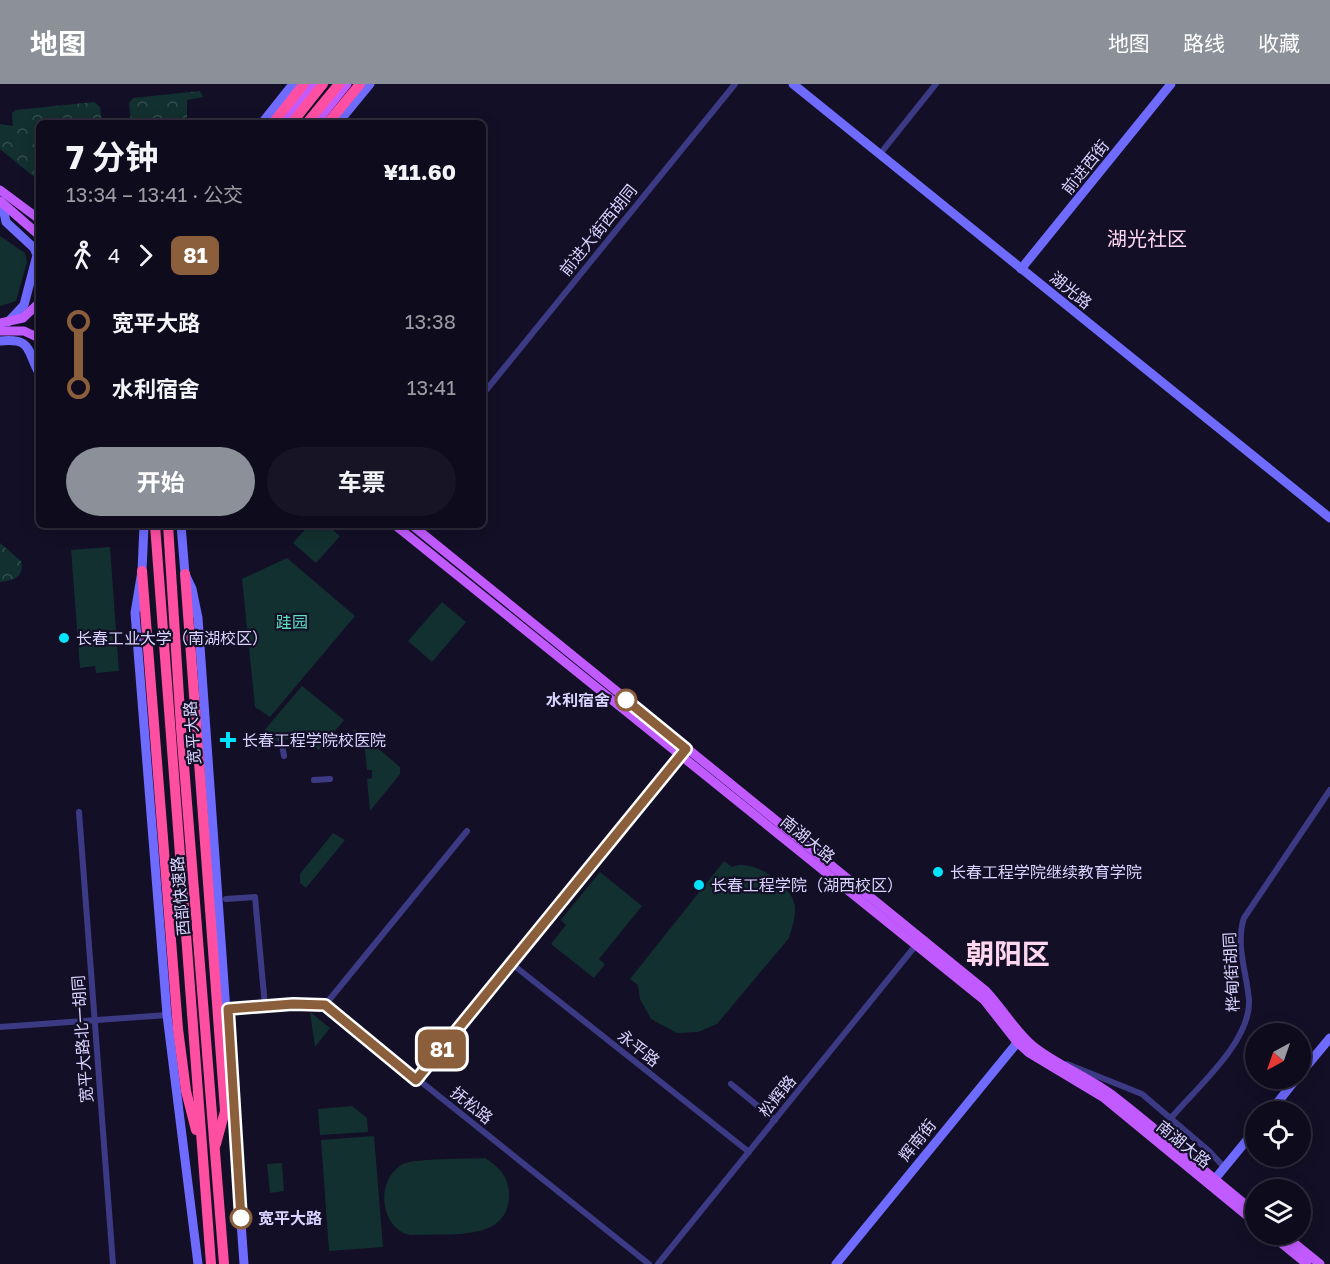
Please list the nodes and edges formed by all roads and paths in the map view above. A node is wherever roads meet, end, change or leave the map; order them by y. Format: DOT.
graph roads {
  1 [pos="293,84"];
  2 [pos="304,84"];
  3 [pos="315,84"];
  4 [pos="322,84"];
  5 [pos="339,84"];
  6 [pos="347,84"];
  7 [pos="360,84"];
  8 [pos="370,84"];
  9 [pos="735,84"];
  10 [pos="793,84"];
  11 [pos="936,84"];
  12 [pos="1172,84"];
  13 [pos="264,120"];
  14 [pos="275,120"];
  15 [pos="286,120"];
  16 [pos="294,120"];
  17 [pos="309,120"];
  18 [pos="318,120"];
  19 [pos="330,120"];
  20 [pos="340,120"];
  21 [pos="880,154"];
  22 [pos="0,190"];
  23 [pos="1,202"];
  24 [pos="36,217"];
  25 [pos="36,233"];
  26 [pos="36,253"];
  27 [pos="36,259"];
  28 [pos="1021,269"];
  29 [pos="36,306"];
  30 [pos="4,323"];
  31 [pos="0,331"];
  32 [pos="36,337"];
  33 [pos="0,341"];
  34 [pos="36,366"];
  35 [pos="486,390"];
  36 [pos="1330,518"];
  37 [pos="144,528"];
  38 [pos="155,528"];
  39 [pos="168,528"];
  40 [pos="181,528"];
  41 [pos="398,528"];
  42 [pos="416,528"];
  43 [pos="142,571"];
  44 [pos="184,574"];
  45 [pos="281,739"];
  46 [pos="684,752"];
  47 [pos="284,756"];
  48 [pos="330,779"];
  49 [pos="314,780"];
  50 [pos="1330,790"];
  51 [pos="79,812"];
  52 [pos="467,831"];
  53 [pos="226,899"];
  54 [pos="916,945"];
  55 [pos="512,964"];
  56 [pos="325,1005"];
  57 [pos="265,1006"];
  58 [pos="228,1009"];
  59 [pos="167,1015"];
  60 [pos="94,1020"];
  61 [pos="0,1027"];
  62 [pos="1330,1038"];
  63 [pos="1020,1039"];
  64 [pos="1056,1060"];
  65 [pos="1311,1061"];
  66 [pos="416,1080"];
  67 [pos="731,1084"];
  68 [pos="1288,1089"];
  69 [pos="1279,1101"];
  70 [pos="1171,1118"];
  71 [pos="775,1120"];
  72 [pos="1245,1142"];
  73 [pos="215,1147"];
  74 [pos="201,1148"];
  75 [pos="749,1152"];
  76 [pos="1224,1167"];
  77 [pos="1213,1181"];
  78 [pos="1245,1205"];
  79 [pos="1245,1212"];
  80 [pos="194,1238"];
  81 [pos="1284,1245"];
  82 [pos="1297,1245"];
  83 [pos="113,1264"];
  84 [pos="190,1264"];
  85 [pos="198,1264"];
  86 [pos="211,1264"];
  87 [pos="224,1264"];
  88 [pos="244,1264"];
  89 [pos="650,1264"];
  90 [pos="658,1264"];
  91 [pos="836,1264"];
  92 [pos="1307,1264"];
  93 [pos="1320,1264"];
  1 -- 13 [label="main road"];
  2 -- 14 [label="highway"];
  3 -- 15 [label="main road"];
  4 -- 16 [label="highway"];
  5 -- 17 [label="highway"];
  6 -- 18 [label="main road"];
  7 -- 19 [label="highway"];
  8 -- 20 [label="main road"];
  9 -- 35 [label="street, 前进大街西胡同"];
  10 -- 21 [label="main road, 湖光路"];
  11 -- 21 [label="street"];
  12 -- 28 [label="main road, 前进西街"];
  21 -- 28 [label="main road, 湖光路"];
  22 -- 24 [label="main road"];
  23 -- 25 [label="main road"];
  23 -- 26 [label="main road"];
  27 -- 30 [label="main road"];
  28 -- 36 [label="main road, 湖光路"];
  29 -- 30 [label="main road"];
  31 -- 32 [label="main road"];
  33 -- 34 [label="main road"];
  37 -- 43 [label="main road"];
  38 -- 74 [label="highway, 西部快速路"];
  39 -- 73 [label="highway, 西部快速路"];
  40 -- 44 [label="main road, 宽平大路"];
  41 -- 46 [label="main road, 南湖大路"];
  42 -- 46 [label="main road, 南湖大路"];
  43 -- 59 [label="main road"];
  43 -- 74 [label="highway"];
  44 -- 58 [label="main road, 宽平大路"];
  44 -- 73 [label="highway"];
  45 -- 47 [label="street"];
  46 -- 54 [label="main road, 南湖大路"];
  46 -- 55 [label="street"];
  46 -- 63 [label="main road, 南湖大路"];
  48 -- 49 [label="street"];
  50 -- 70 [label="street, 桦甸街胡同"];
  51 -- 60 [label="street, 宽平大路北一胡同"];
  52 -- 56 [label="street"];
  53 -- 57 [label="street"];
  54 -- 63 [label="main road, 南湖大路"];
  54 -- 71 [label="street, 松辉路"];
  55 -- 66 [label="street"];
  55 -- 75 [label="street, 永平路"];
  56 -- 57 [label="street"];
  56 -- 66 [label="street, 抚松路"];
  57 -- 58 [label="street"];
  58 -- 88 [label="main road, 宽平大路"];
  59 -- 60 [label="street"];
  59 -- 80 [label="main road"];
  60 -- 61 [label="street"];
  60 -- 83 [label="street, 宽平大路北一胡同"];
  62 -- 65 [label="main road"];
  63 -- 64 [label="main road, 南湖大路"];
  63 -- 77 [label="main road, 南湖大路"];
  63 -- 91 [label="main road, 辉南街"];
  64 -- 70 [label="street"];
  64 -- 77 [label="main road, 南湖大路"];
  66 -- 89 [label="street, 抚松路"];
  67 -- 71 [label="street"];
  68 -- 69 [label="main road"];
  70 -- 76 [label="street"];
  71 -- 75 [label="street, 松辉路"];
  72 -- 76 [label="main road"];
  73 -- 87 [label="highway, 西部快速路"];
  74 -- 86 [label="highway, 西部快速路"];
  75 -- 90 [label="street, 松辉路"];
  76 -- 77 [label="main road"];
  77 -- 78 [label="main road, 南湖大路"];
  77 -- 79 [label="main road, 南湖大路"];
  80 -- 84 [label="main road"];
  80 -- 85 [label="main road"];
  81 -- 92 [label="main road"];
  82 -- 93 [label="main road"];
}
